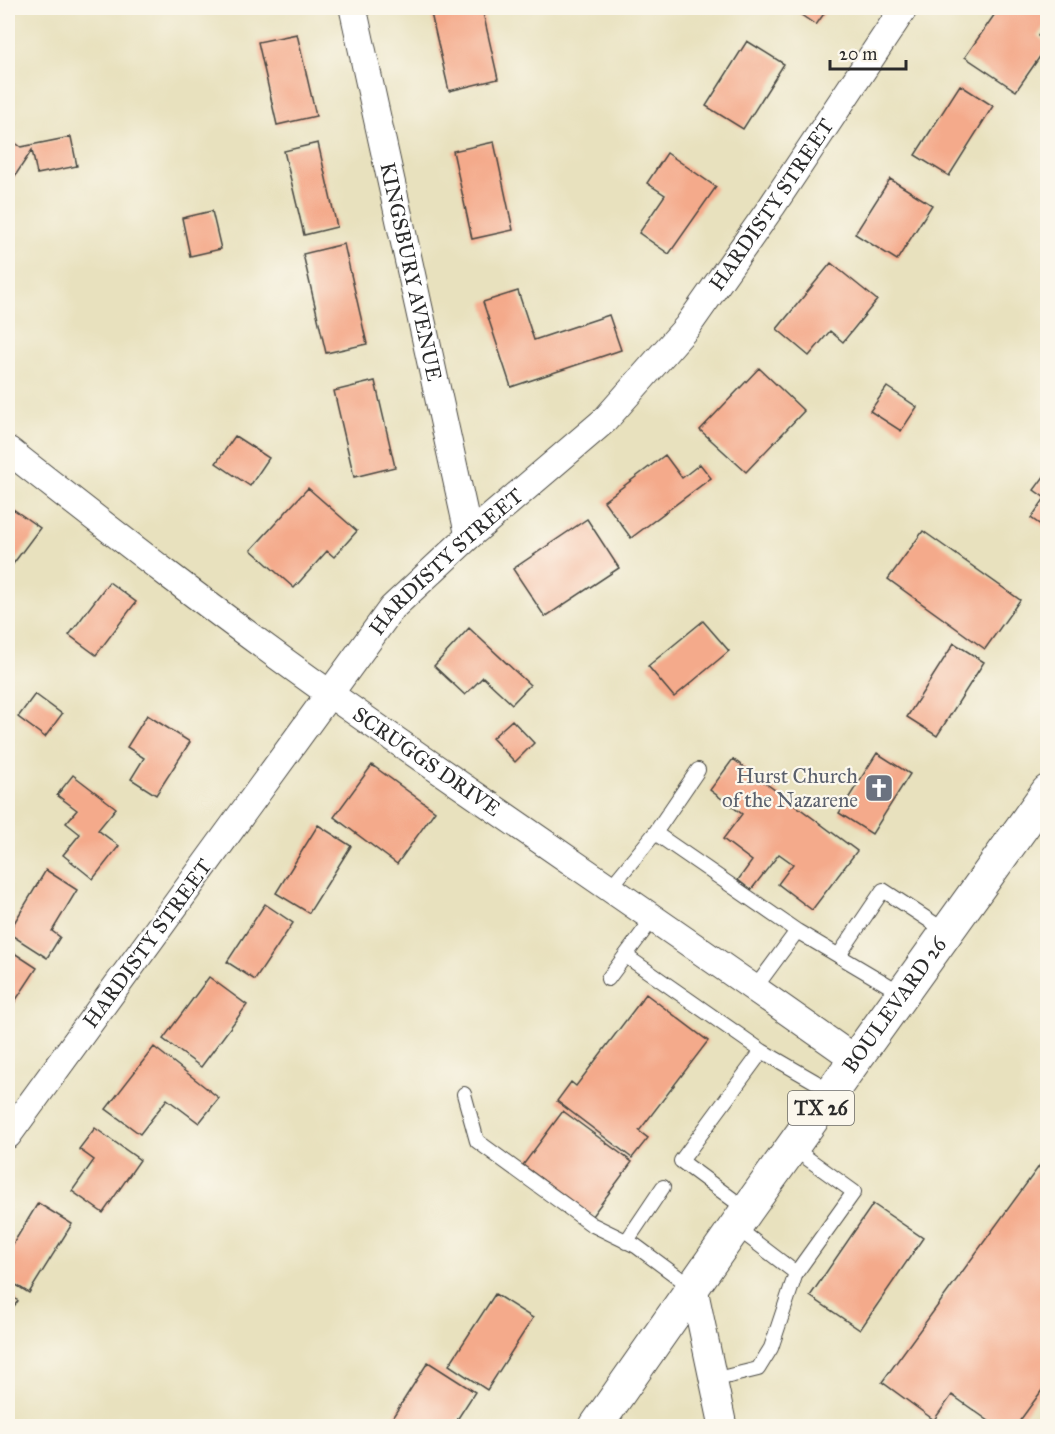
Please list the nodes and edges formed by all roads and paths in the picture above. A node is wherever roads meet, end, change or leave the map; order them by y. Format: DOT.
graph roads {
  1 [pos="353,8"];
  2 [pos="904,8"];
  3 [pos="8,450"];
  4 [pos="469,537"];
  5 [pos="329,694"];
  6 [pos="698,770"];
  7 [pos="1047,791"];
  8 [pos="655,833"];
  9 [pos="610,888"];
  10 [pos="654,917"];
  11 [pos="797,931"];
  12 [pos="947,932"];
  13 [pos="839,955"];
  14 [pos="626,956"];
  15 [pos="608,979"];
  16 [pos="755,988"];
  17 [pos="903,994"];
  18 [pos="762,1051"];
  19 [pos="856,1060"];
  20 [pos="833,1092"];
  21 [pos="464,1094"];
  22 [pos="8,1135"];
  23 [pos="793,1148"];
  24 [pos="663,1187"];
  25 [pos="742,1219"];
  26 [pos="626,1242"];
  27 [pos="796,1272"];
  28 [pos="694,1289"];
  29 [pos="713,1380"];
  30 [pos="596,1426"];
  31 [pos="723,1426"];
  1 -- 4 [label="street, KINGSBURY AVENUE"];
  2 -- 4 [label="street, HARDISTY STREET"];
  3 -- 5 [label="street, SCRUGGS DRIVE"];
  4 -- 5 [label="street, HARDISTY STREET"];
  5 -- 9 [label="street, SCRUGGS DRIVE"];
  5 -- 22 [label="street, HARDISTY STREET"];
  6 -- 8 [label="lane"];
  7 -- 12 [label="main road, BOULEVARD 26 / TX 26"];
  8 -- 9 [label="lane"];
  8 -- 11 [label="lane"];
  9 -- 10 [label="street, SCRUGGS DRIVE"];
  10 -- 14 [label="lane"];
  10 -- 16 [label="street, SCRUGGS DRIVE"];
  11 -- 13 [label="lane"];
  11 -- 16 [label="lane"];
  12 -- 13 [label="lane"];
  12 -- 17 [label="main road, BOULEVARD 26 / TX 26"];
  13 -- 17 [label="lane"];
  14 -- 15 [label="lane"];
  14 -- 18 [label="lane"];
  16 -- 19 [label="street, SCRUGGS DRIVE"];
  17 -- 19 [label="main road, BOULEVARD 26 / TX 26"];
  18 -- 20 [label="lane"];
  18 -- 25 [label="lane"];
  19 -- 20 [label="main road, BOULEVARD 26 / TX 26"];
  20 -- 23 [label="main road, BOULEVARD 26 / TX 26"];
  21 -- 26 [label="lane"];
  23 -- 25 [label="main road, BOULEVARD 26 / TX 26"];
  23 -- 27 [label="lane"];
  24 -- 26 [label="lane"];
  25 -- 27 [label="lane"];
  25 -- 28 [label="main road, BOULEVARD 26 / TX 26"];
  26 -- 28 [label="lane"];
  27 -- 29 [label="lane"];
  28 -- 29 [label="street"];
  28 -- 30 [label="main road, BOULEVARD 26 / TX 26"];
  29 -- 31 [label="street"];
}
